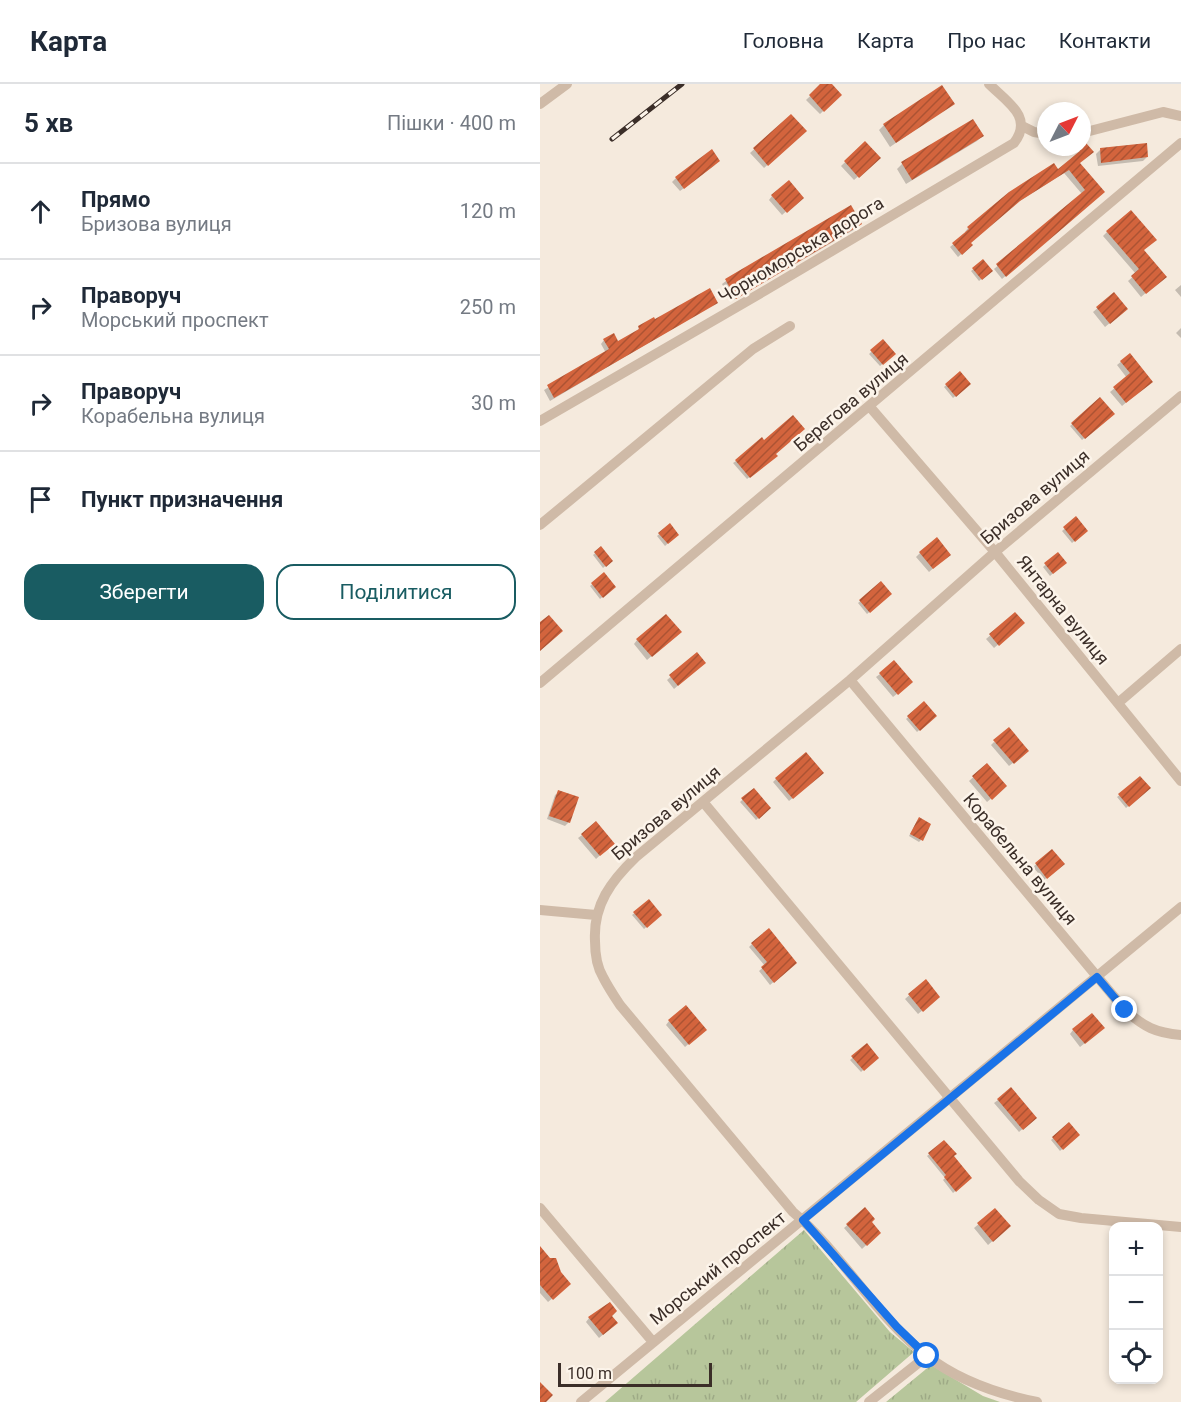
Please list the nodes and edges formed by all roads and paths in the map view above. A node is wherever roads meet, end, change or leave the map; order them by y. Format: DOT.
graph roads {
  1 [pos="567,84"];
  2 [pos="989,84"];
  3 [pos="540,104"];
  4 [pos="1181,116"];
  5 [pos="1023,126"];
  6 [pos="1091,131"];
  7 [pos="1037,132"];
  8 [pos="1181,144"];
  9 [pos="790,326"];
  10 [pos="1181,396"];
  11 [pos="870,407"];
  12 [pos="540,421"];
  13 [pos="540,525"];
  14 [pos="995,552"];
  15 [pos="1181,649"];
  16 [pos="850,680"];
  17 [pos="540,683"];
  18 [pos="1118,703"];
  19 [pos="1181,781"];
  20 [pos="704,803"];
  21 [pos="1181,907"];
  22 [pos="540,910"];
  23 [pos="596,915"];
  24 [pos="1097,977"];
  25 [pos="1181,1035"];
  26 [pos="951,1097"];
  27 [pos="540,1208"];
  28 [pos="803,1220"];
  29 [pos="1181,1227"];
  30 [pos="653,1342"];
  31 [pos="927,1356"];
  32 [pos="581,1402"];
  33 [pos="869,1402"];
  34 [pos="1037,1402"];
  1 -- 3 [label="street"];
  2 -- 5 [label="street"];
  4 -- 6 [label="street"];
  5 -- 7 [label="street"];
  5 -- 12 [label="street, Чорноморська дорога"];
  8 -- 11 [label="street, Берегова вулиця"];
  9 -- 13 [label="street"];
  10 -- 14 [label="street, Бризова вулиця"];
  11 -- 14 [label="street, Янтарна вулиця"];
  11 -- 17 [label="street, Берегова вулиця"];
  14 -- 16 [label="street, Бризова вулиця"];
  14 -- 18 [label="street, Янтарна вулиця"];
  15 -- 18 [label="street"];
  16 -- 20 [label="street, Бризова вулиця"];
  16 -- 24 [label="street, Корабельна вулиця"];
  18 -- 19 [label="street, Янтарна вулиця"];
  20 -- 23 [label="street, Бризова вулиця"];
  20 -- 26 [label="street"];
  21 -- 24 [label="street, Морський проспект"];
  22 -- 23 [label="street"];
  23 -- 28 [label="street, Бризова вулиця"];
  24 -- 25 [label="street, Корабельна вулиця"];
  24 -- 26 [label="street, Морський проспект"];
  26 -- 28 [label="street, Морський проспект"];
  26 -- 29 [label="street"];
  27 -- 30 [label="street"];
  28 -- 30 [label="street, Морський проспект"];
  28 -- 31 [label="street, Бризова вулиця"];
  30 -- 32 [label="street, Морський проспект"];
  31 -- 33 [label="street"];
  31 -- 34 [label="street, Бризова вулиця"];
}
